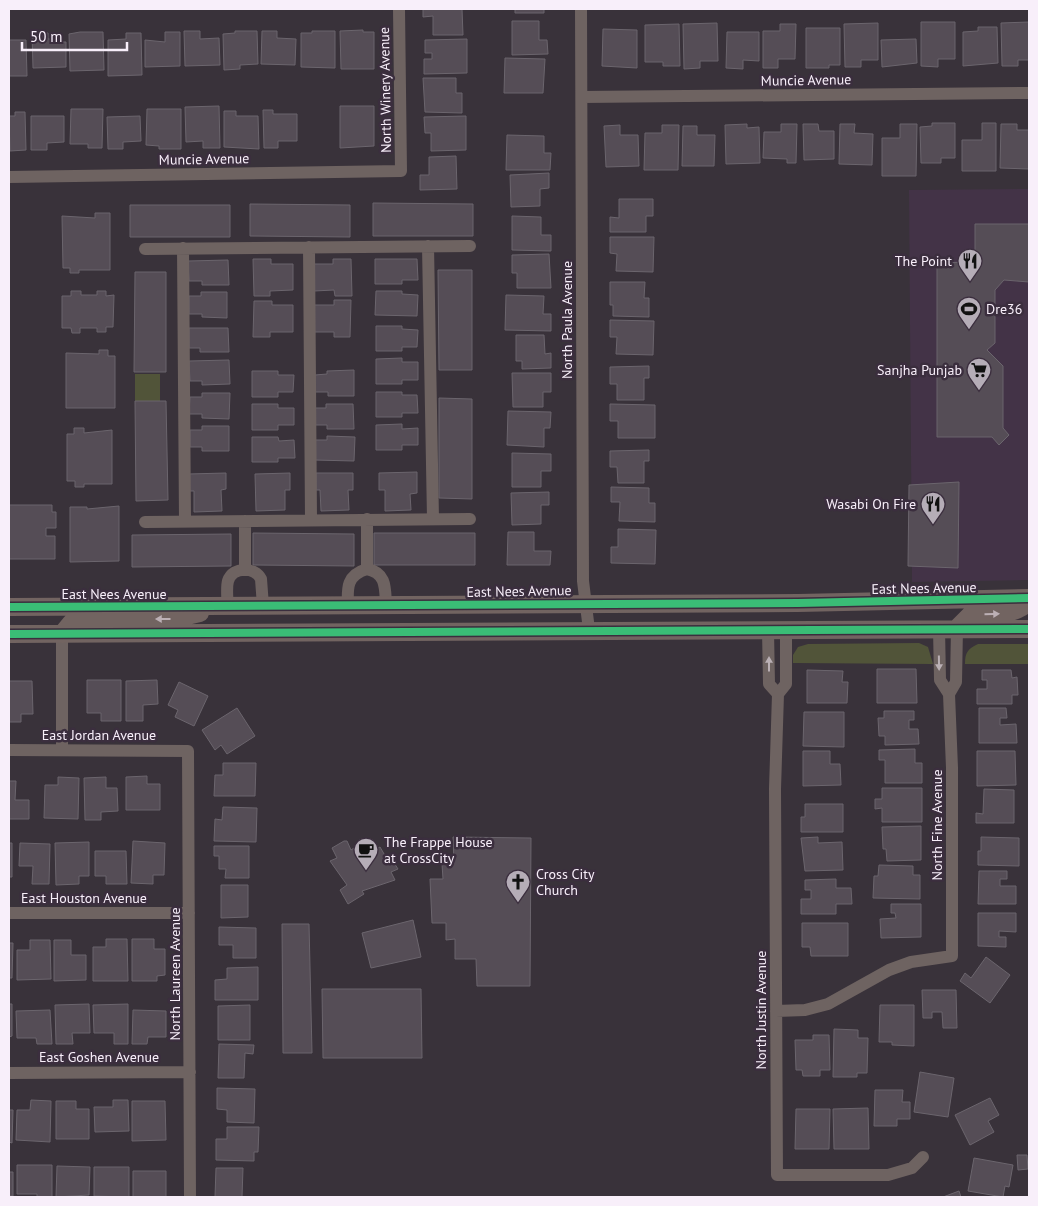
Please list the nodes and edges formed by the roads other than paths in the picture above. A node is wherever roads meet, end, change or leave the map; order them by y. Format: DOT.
graph roads {
  1 [pos="399,9"];
  2 [pos="581,9"];
  3 [pos="1029,93"];
  4 [pos="582,97"];
  5 [pos="400,171"];
  6 [pos="9,177"];
  7 [pos="428,246"];
  8 [pos="470,246"];
  9 [pos="309,247"];
  10 [pos="183,248"];
  11 [pos="145,249"];
  12 [pos="470,518"];
  13 [pos="433,519"];
  14 [pos="311,520"];
  15 [pos="367,520"];
  16 [pos="185,521"];
  17 [pos="245,521"];
  18 [pos="145,522"];
  19 [pos="367,569"];
  20 [pos="245,570"];
  21 [pos="1029,598"];
  22 [pos="1029,602"];
  23 [pos="586,603"];
  24 [pos="386,605"];
  25 [pos="228,606"];
  26 [pos="263,606"];
  27 [pos="348,606"];
  28 [pos="9,607"];
  29 [pos="939,628"];
  30 [pos="957,628"];
  31 [pos="1029,629"];
  32 [pos="589,630"];
  33 [pos="768,630"];
  34 [pos="786,630"];
  35 [pos="9,634"];
  36 [pos="62,634"];
  37 [pos="778,694"];
  38 [pos="949,694"];
  39 [pos="9,750"];
  40 [pos="62,750"];
  41 [pos="188,750"];
  42 [pos="9,913"];
  43 [pos="189,913"];
  44 [pos="776,1011"];
  45 [pos="9,1072"];
  46 [pos="190,1072"];
  47 [pos="923,1158"];
  48 [pos="190,1197"];
  1 -- 5 [label="street, North Winery Avenue"];
  2 -- 4 [label="street, North Paula Avenue"];
  3 -- 4 [label="street, Muncie Avenue"];
  4 -- 23 [label="street, North Paula Avenue"];
  5 -- 6 [label="street, Muncie Avenue"];
  7 -- 8 [label="street"];
  7 -- 9 [label="street"];
  7 -- 13 [label="street"];
  9 -- 10 [label="street"];
  9 -- 14 [label="street"];
  10 -- 11 [label="street"];
  10 -- 16 [label="street"];
  12 -- 13 [label="street"];
  13 -- 15 [label="street"];
  14 -- 15 [label="street"];
  14 -- 17 [label="street"];
  15 -- 19 [label="street"];
  16 -- 17 [label="street"];
  16 -- 18 [label="street"];
  17 -- 20 [label="street"];
  19 -- 24 [label="street"];
  19 -- 27 [label="street"];
  20 -- 25 [label="street"];
  20 -- 26 [label="street"];
  21 -- 23 [label="main road, East Nees Avenue"];
  30 -- 22 [label="main road, one-way"];
  23 -- 24 [label="main road, East Nees Avenue"];
  23 -- 32 [label="street, North Paula Avenue"];
  24 -- 27 [label="main road, East Nees Avenue"];
  25 -- 26 [label="main road, East Nees Avenue"];
  25 -- 28 [label="main road, East Nees Avenue"];
  25 -- 36 [label="main road, one-way"];
  26 -- 27 [label="main road, East Nees Avenue"];
  29 -- 30 [label="main road"];
  29 -- 34 [label="main road"];
  29 -- 38 [label="street, North Fine Avenue, one-way"];
  30 -- 31 [label="main road"];
  30 -- 38 [label="street, North Fine Avenue"];
  32 -- 33 [label="main road"];
  32 -- 36 [label="main road"];
  33 -- 34 [label="main road"];
  37 -- 33 [label="street, North Justin Avenue, one-way"];
  34 -- 37 [label="street, North Justin Avenue"];
  35 -- 36 [label="main road"];
  36 -- 40 [label="street"];
  37 -- 44 [label="street, North Justin Avenue"];
  38 -- 44 [label="street, North Fine Avenue"];
  39 -- 40 [label="street, East Jordan Avenue"];
  40 -- 41 [label="street, East Jordan Avenue"];
  41 -- 43 [label="street, North Laureen Avenue"];
  42 -- 43 [label="street, East Houston Avenue"];
  43 -- 46 [label="street, North Laureen Avenue"];
  44 -- 47 [label="street, North Justin Avenue"];
  45 -- 46 [label="street, East Goshen Avenue"];
  46 -- 48 [label="street, North Laureen Avenue"];
}
